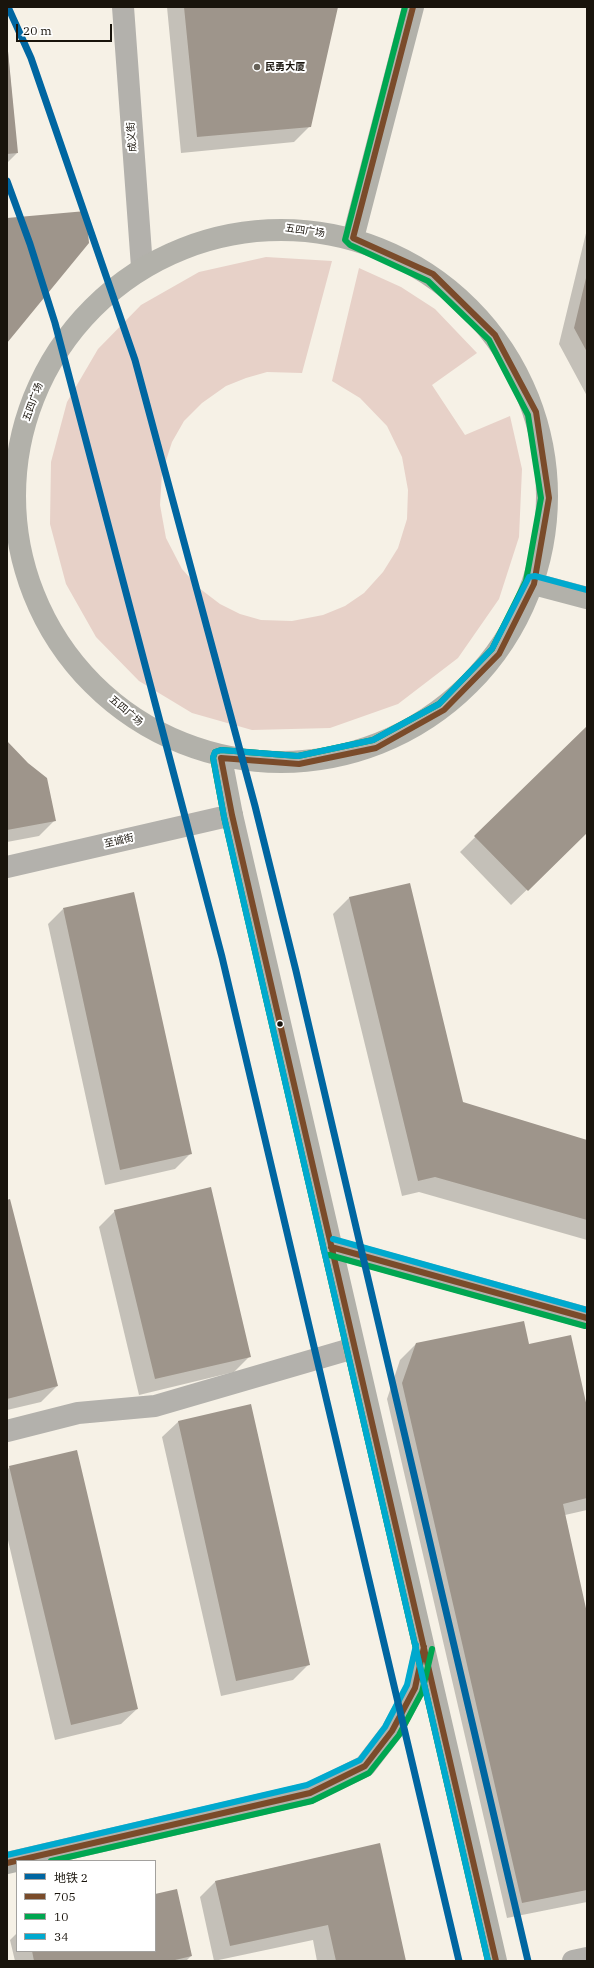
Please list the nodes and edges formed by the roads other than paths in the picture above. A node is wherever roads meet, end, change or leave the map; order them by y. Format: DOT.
graph roads {
  1 [pos="123,7"];
  2 [pos="413,7"];
  3 [pos="354,238"];
  4 [pos="142,267"];
  5 [pos="10,510"];
  6 [pos="534,584"];
  7 [pos="587,598"];
  8 [pos="222,758"];
  9 [pos="232,815"];
  10 [pos="7,867"];
  11 [pos="331,1248"];
  12 [pos="587,1318"];
  13 [pos="354,1348"];
  14 [pos="7,1431"];
  15 [pos="424,1647"];
  16 [pos="20,1860"];
  17 [pos="587,1958"];
  18 [pos="496,1961"];
  19 [pos="573,1961"];
  1 -- 4 [label="street, 成义街"];
  2 -- 3 [label="street"];
  3 -- 4 [label="street, 五四广场"];
  3 -- 6 [label="street, 五四广场"];
  4 -- 5 [label="street, 五四广场"];
  5 -- 8 [label="street, 五四广场"];
  6 -- 7 [label="street"];
  6 -- 8 [label="street, 五四广场"];
  8 -- 9 [label="street"];
  9 -- 10 [label="street, 至诚街"];
  9 -- 11 [label="street"];
  11 -- 12 [label="street"];
  11 -- 13 [label="street"];
  13 -- 14 [label="street"];
  13 -- 15 [label="street"];
  15 -- 16 [label="street"];
  15 -- 18 [label="street"];
  17 -- 19 [label="street"];
}
